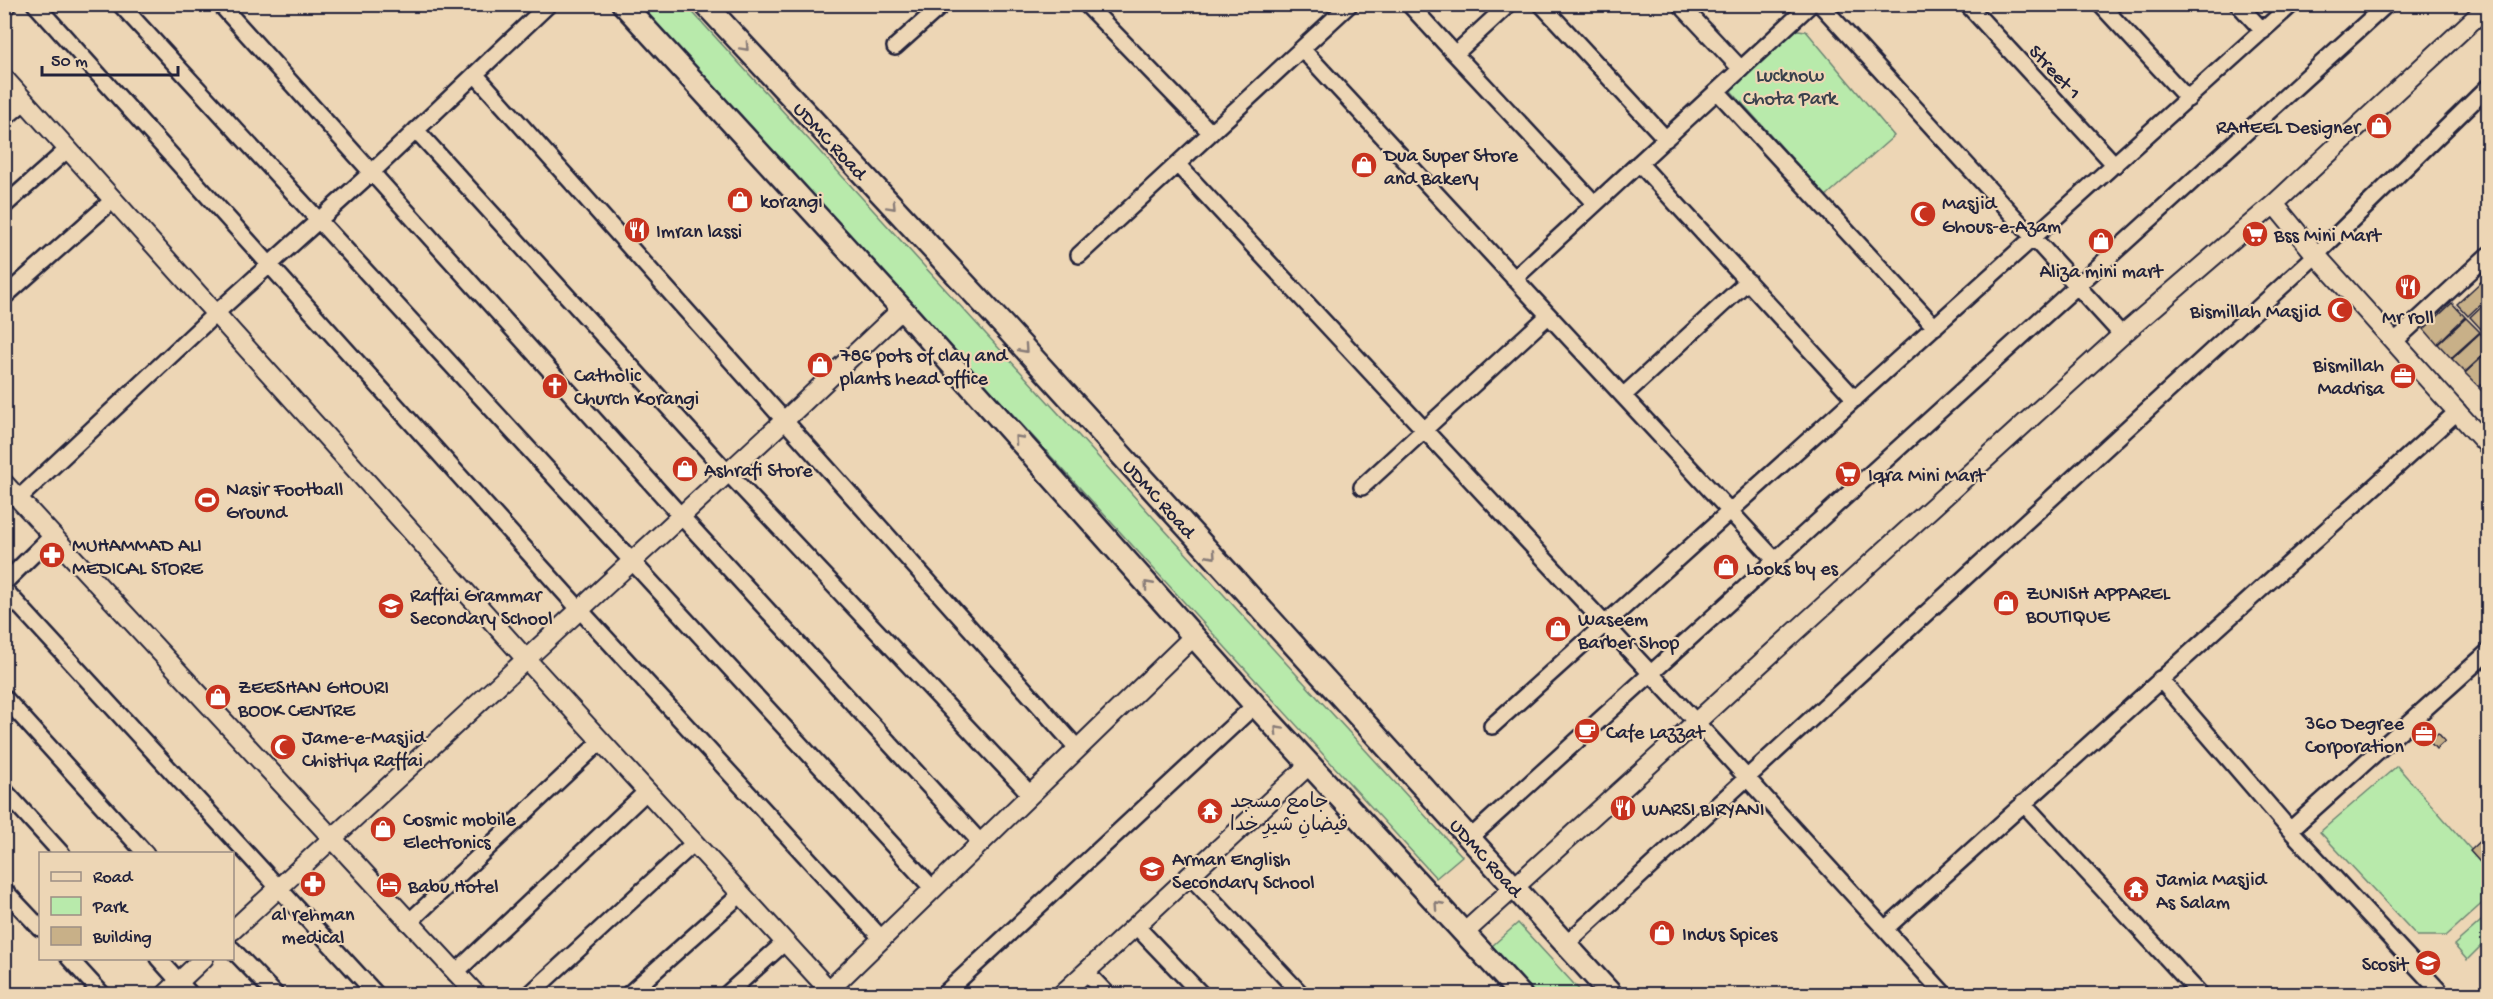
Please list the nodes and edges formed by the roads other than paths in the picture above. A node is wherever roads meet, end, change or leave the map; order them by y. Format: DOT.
graph roads {
  1 [pos="35,4"];
  2 [pos="120,4"];
  3 [pos="220,4"];
  4 [pos="549,4"];
  5 [pos="623,4"];
  6 [pos="705,4"];
  7 [pos="943,4"];
  8 [pos="1086,4"];
  9 [pos="1350,4"];
  10 [pos="1409,4"];
  11 [pos="1509,4"];
  12 [pos="1541,4"];
  13 [pos="1680,4"];
  14 [pos="1811,4"];
  15 [pos="1820,4"];
  16 [pos="1967,4"];
  17 [pos="2100,4"];
  18 [pos="2238,4"];
  19 [pos="2292,4"];
  20 [pos="2384,5"];
  21 [pos="2488,6"];
  22 [pos="2263,31"];
  23 [pos="895,47"];
  24 [pos="1302,49"];
  25 [pos="1455,54"];
  26 [pos="1741,69"];
  27 [pos="475,74"];
  28 [pos="4,78"];
  29 [pos="2488,87"];
  30 [pos="1717,91"];
  31 [pos="2188,99"];
  32 [pos="25,101"];
  33 [pos="4,119"];
  34 [pos="416,130"];
  35 [pos="1211,134"];
  36 [pos="1666,139"];
  37 [pos="68,149"];
  38 [pos="1639,163"];
  39 [pos="1178,165"];
  40 [pos="2115,165"];
  41 [pos="371,173"];
  42 [pos="113,200"];
  43 [pos="1595,204"];
  44 [pos="2274,204"];
  45 [pos="4,206"];
  46 [pos="318,221"];
  47 [pos="2034,238"];
  48 [pos="1079,255"];
  49 [pos="2316,255"];
  50 [pos="2487,259"];
  51 [pos="270,266"];
  52 [pos="1514,279"];
  53 [pos="1748,281"];
  54 [pos="2078,287"];
  55 [pos="4,297"];
  56 [pos="902,309"];
  57 [pos="215,314"];
  58 [pos="1548,316"];
  59 [pos="1935,327"];
  60 [pos="2122,335"];
  61 [pos="2395,341"];
  62 [pos="1623,396"];
  63 [pos="1855,399"];
  64 [pos="2458,411"];
  65 [pos="786,419"];
  66 [pos="1424,430"];
  67 [pos="2488,446"];
  68 [pos="728,473"];
  69 [pos="4,483"];
  70 [pos="1362,487"];
  71 [pos="19,498"];
  72 [pos="1730,513"];
  73 [pos="681,516"];
  74 [pos="52,536"];
  75 [pos="1776,561"];
  76 [pos="631,562"];
  77 [pos="4,583"];
  78 [pos="4,589"];
  79 [pos="580,610"];
  80 [pos="1605,625"];
  81 [pos="1194,636"];
  82 [pos="2488,652"];
  83 [pos="526,659"];
  84 [pos="1651,674"];
  85 [pos="2160,679"];
  86 [pos="4,697"];
  87 [pos="1255,705"];
  88 [pos="1696,722"];
  89 [pos="1492,726"];
  90 [pos="601,741"];
  91 [pos="1078,749"];
  92 [pos="1310,764"];
  93 [pos="1746,778"];
  94 [pos="4,790"];
  95 [pos="646,791"];
  96 [pos="1030,795"];
  97 [pos="2023,803"];
  98 [pos="2290,830"];
  99 [pos="1470,838"];
  100 [pos="334,839"];
  101 [pos="694,843"];
  102 [pos="981,843"];
  103 [pos="60,852"];
  104 [pos="144,852"];
  105 [pos="1190,876"];
  106 [pos="1514,887"];
  107 [pos="279,888"];
  108 [pos="933,889"];
  109 [pos="4,890"];
  110 [pos="741,894"];
  111 [pos="408,923"];
  112 [pos="1136,926"];
  113 [pos="39,927"];
  114 [pos="234,929"];
  115 [pos="1885,929"];
  116 [pos="1464,933"];
  117 [pos="882,939"];
  118 [pos="785,942"];
  119 [pos="1566,944"];
  120 [pos="234,951"];
  121 [pos="71,960"];
  122 [pos="160,960"];
  123 [pos="203,960"];
  124 [pos="1086,972"];
  125 [pos="455,973"];
  126 [pos="185,988"];
  127 [pos="829,993"];
  128 [pos="102,994"];
  129 [pos="165,994"];
  130 [pos="275,994"];
  131 [pos="376,994"];
  132 [pos="476,994"];
  133 [pos="530,994"];
  134 [pos="629,994"];
  135 [pos="727,994"];
  136 [pos="944,994"];
  137 [pos="1062,994"];
  138 [pos="1107,994"];
  139 [pos="1201,994"];
  140 [pos="1301,994"];
  141 [pos="1520,994"];
  142 [pos="1611,994"];
  143 [pos="1944,994"];
  144 [pos="2200,994"];
  145 [pos="2442,994"];
  1 -- 51 [label="street"];
  2 -- 46 [label="street"];
  3 -- 41 [label="street"];
  4 -- 27 [label="street"];
  5 -- 56 [label="main road"];
  6 -- 99 [label="main road, UDMC Road, one-way"];
  7 -- 23 [label="street"];
  8 -- 35 [label="street"];
  9 -- 24 [label="street"];
  10 -- 25 [label="street"];
  11 -- 25 [label="street"];
  12 -- 36 [label="street"];
  13 -- 26 [label="street"];
  14 -- 26 [label="street"];
  15 -- 47 [label="street"];
  16 -- 40 [label="street, Street 1"];
  17 -- 31 [label="street"];
  18 -- 22 [label="street"];
  19 -- 22 [label="street"];
  20 -- 54 [label="street"];
  21 -- 44 [label="street"];
  22 -- 31 [label="street"];
  24 -- 35 [label="street"];
  24 -- 52 [label="street"];
  25 -- 43 [label="street"];
  26 -- 30 [label="street"];
  27 -- 34 [label="street"];
  27 -- 65 [label="street"];
  28 -- 32 [label="street"];
  29 -- 49 [label="street"];
  30 -- 36 [label="street"];
  30 -- 59 [label="street"];
  31 -- 40 [label="street"];
  32 -- 33 [label="street"];
  32 -- 37 [label="street"];
  34 -- 41 [label="street"];
  34 -- 68 [label="street"];
  35 -- 39 [label="street"];
  36 -- 38 [label="street"];
  37 -- 42 [label="street"];
  37 -- 45 [label="street"];
  38 -- 43 [label="street"];
  38 -- 53 [label="street"];
  39 -- 48 [label="street"];
  39 -- 66 [label="street"];
  40 -- 47 [label="street"];
  41 -- 46 [label="street"];
  41 -- 73 [label="street"];
  42 -- 55 [label="street"];
  42 -- 57 [label="street"];
  43 -- 52 [label="street"];
  44 -- 49 [label="street"];
  44 -- 60 [label="street"];
  46 -- 51 [label="street"];
  46 -- 76 [label="street"];
  47 -- 54 [label="street"];
  47 -- 59 [label="street"];
  49 -- 61 [label="street"];
  49 -- 93 [label="street"];
  50 -- 61 [label="street"];
  51 -- 57 [label="street"];
  51 -- 79 [label="street"];
  52 -- 58 [label="street"];
  53 -- 62 [label="street"];
  53 -- 63 [label="street"];
  54 -- 60 [label="street"];
  54 -- 75 [label="street"];
  56 -- 65 [label="street"];
  81 -- 56 [label="main road, one-way"];
  57 -- 71 [label="street"];
  57 -- 83 [label="street"];
  58 -- 62 [label="street"];
  58 -- 66 [label="street"];
  59 -- 63 [label="street"];
  60 -- 88 [label="street"];
  61 -- 64 [label="street"];
  62 -- 72 [label="street"];
  63 -- 72 [label="street"];
  64 -- 67 [label="street"];
  64 -- 85 [label="street"];
  65 -- 68 [label="street"];
  65 -- 91 [label="street"];
  66 -- 70 [label="street"];
  66 -- 80 [label="street"];
  68 -- 73 [label="street"];
  68 -- 96 [label="street"];
  69 -- 71 [label="street"];
  71 -- 74 [label="street"];
  72 -- 75 [label="street"];
  72 -- 80 [label="street"];
  73 -- 76 [label="street"];
  73 -- 102 [label="street"];
  74 -- 77 [label="street"];
  74 -- 100 [label="street"];
  75 -- 84 [label="street"];
  76 -- 79 [label="street"];
  76 -- 108 [label="street"];
  78 -- 107 [label="street"];
  79 -- 83 [label="street"];
  79 -- 117 [label="street"];
  80 -- 84 [label="street"];
  80 -- 89 [label="street"];
  81 -- 87 [label="main road"];
  81 -- 91 [label="street"];
  82 -- 98 [label="street"];
  83 -- 90 [label="street"];
  83 -- 100 [label="street"];
  84 -- 88 [label="street"];
  84 -- 99 [label="street"];
  85 -- 97 [label="street"];
  85 -- 98 [label="street"];
  86 -- 104 [label="street"];
  92 -- 87 [label="main road, one-way"];
  87 -- 136 [label="street"];
  88 -- 93 [label="street"];
  88 -- 106 [label="street"];
  90 -- 95 [label="street"];
  90 -- 111 [label="street"];
  91 -- 96 [label="street"];
  92 -- 105 [label="street"];
  116 -- 92 [label="main road, one-way"];
  93 -- 115 [label="street"];
  93 -- 119 [label="street"];
  94 -- 103 [label="street"];
  95 -- 101 [label="street"];
  95 -- 125 [label="street"];
  96 -- 102 [label="street"];
  97 -- 115 [label="street"];
  97 -- 144 [label="street"];
  98 -- 145 [label="street"];
  99 -- 106 [label="main road, UDMC Road"];
  100 -- 107 [label="street"];
  100 -- 111 [label="street"];
  101 -- 110 [label="street"];
  101 -- 133 [label="street"];
  102 -- 108 [label="street"];
  105 -- 112 [label="street"];
  105 -- 140 [label="street"];
  106 -- 116 [label="street"];
  106 -- 119 [label="main road, UDMC Road"];
  107 -- 114 [label="street"];
  107 -- 131 [label="street"];
  108 -- 117 [label="street"];
  109 -- 113 [label="street"];
  110 -- 118 [label="street"];
  110 -- 134 [label="street"];
  111 -- 125 [label="street"];
  112 -- 124 [label="street"];
  112 -- 139 [label="street"];
  115 -- 143 [label="street"];
  116 -- 141 [label="main road"];
  117 -- 127 [label="street"];
  118 -- 127 [label="street"];
  118 -- 135 [label="street"];
  119 -- 142 [label="main road, UDMC Road"];
  120 -- 130 [label="street"];
  121 -- 128 [label="street"];
  122 -- 126 [label="street"];
  123 -- 126 [label="street"];
  124 -- 137 [label="street"];
  124 -- 138 [label="street"];
  125 -- 132 [label="street"];
  126 -- 129 [label="street"];
}
